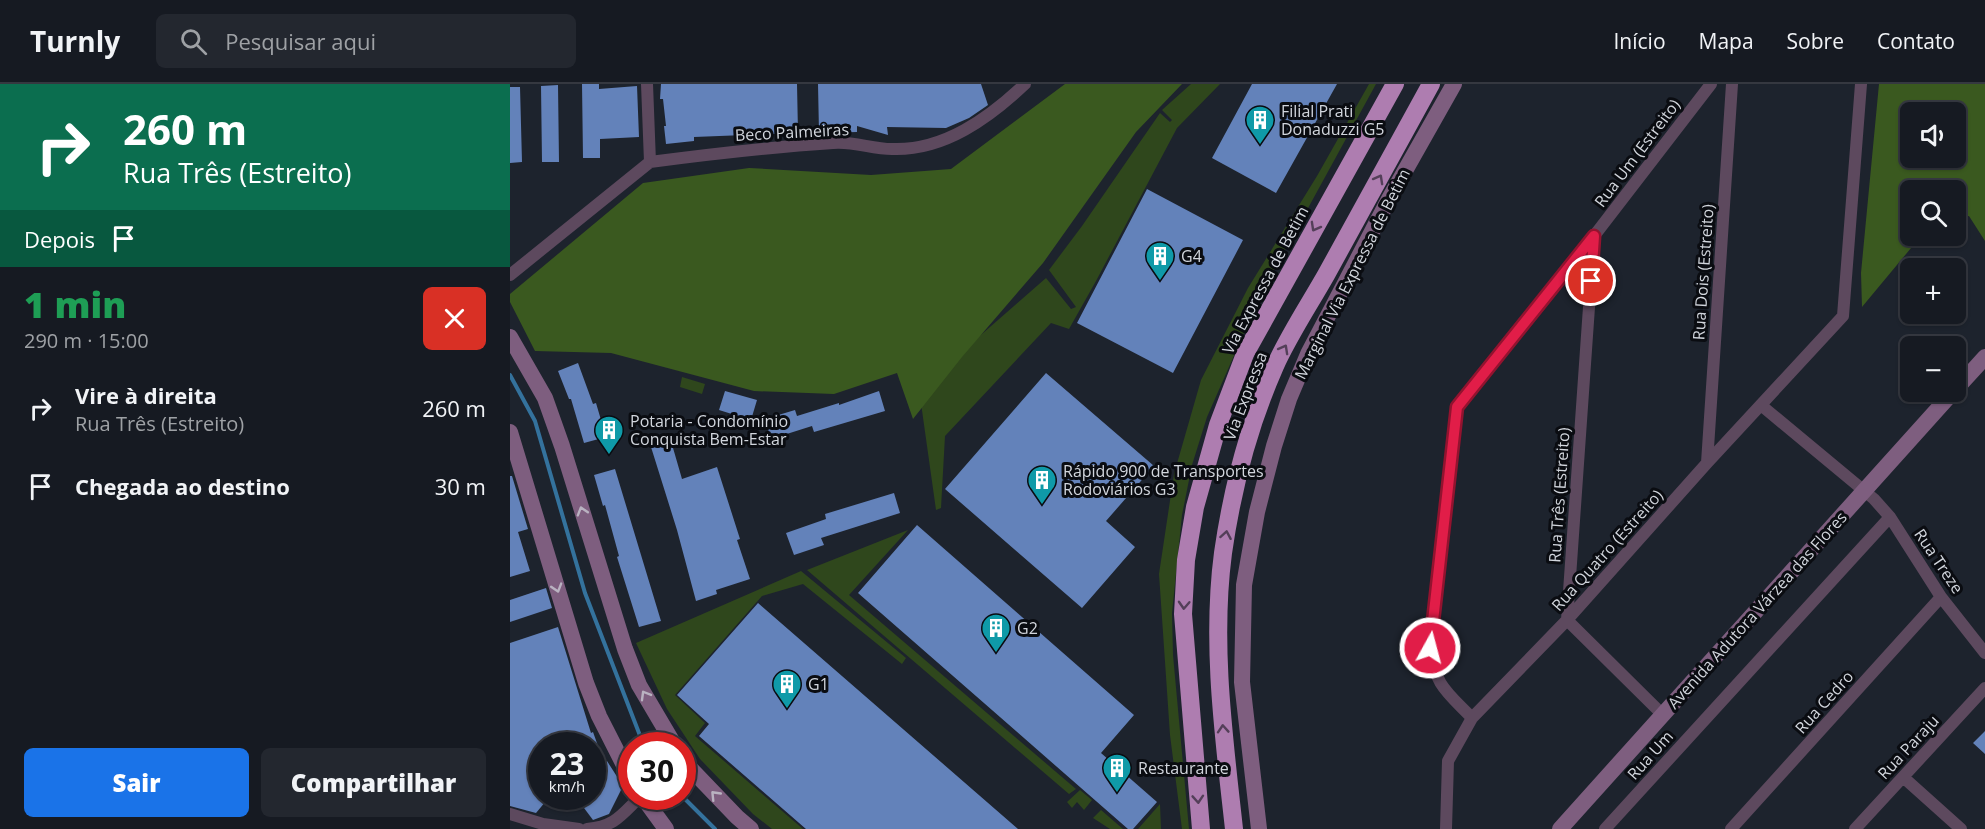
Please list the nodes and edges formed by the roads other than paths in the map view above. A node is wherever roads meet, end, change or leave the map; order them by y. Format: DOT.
graph roads {
  1 [pos="647,84"];
  2 [pos="1025,84"];
  3 [pos="1395,84"];
  4 [pos="1431,84"];
  5 [pos="1454,84"];
  6 [pos="1711,84"];
  7 [pos="1732,84"];
  8 [pos="1861,84"];
  9 [pos="650,162"];
  10 [pos="1594,236"];
  11 [pos="510,275"];
  12 [pos="510,337"];
  13 [pos="1985,357"];
  14 [pos="1966,378"];
  15 [pos="1944,402"];
  16 [pos="1762,406"];
  17 [pos="510,432"];
  18 [pos="1707,463"];
  19 [pos="1863,491"];
  20 [pos="1890,517"];
  21 [pos="1941,597"];
  22 [pos="1567,620"];
  23 [pos="1985,653"];
  24 [pos="1985,688"];
  25 [pos="1663,715"];
  26 [pos="1472,718"];
  27 [pos="667,732"];
  28 [pos="618,754"];
  29 [pos="696,775"];
  30 [pos="1903,777"];
  31 [pos="626,810"];
  32 [pos="652,810"];
  33 [pos="510,814"];
  34 [pos="1865,824"];
  35 [pos="579,829"];
  36 [pos="587,829"];
  37 [pos="666,829"];
  38 [pos="751,829"];
  39 [pos="1201,829"];
  40 [pos="1234,829"];
  41 [pos="1259,829"];
  42 [pos="1446,829"];
  43 [pos="1560,829"];
  44 [pos="1605,829"];
  45 [pos="1731,829"];
  46 [pos="1855,829"];
  47 [pos="1961,829"];
  1 -- 9 [label="street"];
  2 -- 9 [label="street, Beco Palmeiras"];
  3 -- 39 [label="highway, Via Expressa de Betim, one-way"];
  40 -- 4 [label="highway, Via Expressa, one-way"];
  5 -- 41 [label="street, Marginal Via Expressa de Betim"];
  6 -- 10 [label="street, Rua Um (Estreito)"];
  7 -- 18 [label="street, Rua Dois (Estreito)"];
  8 -- 16 [label="street, Rua Quatro (Estreito)"];
  9 -- 11 [label="street"];
  10 -- 22 [label="street, Rua Três (Estreito)"];
  10 -- 26 [label="street, Rua Um (Estreito)"];
  27 -- 12 [label="street, one-way"];
  13 -- 14 [label="street, Avenida Adutora Várzea das Flores"];
  15 -- 19 [label="street, Avenida Adutora Várzea das Flores"];
  16 -- 18 [label="street, Rua Quatro (Estreito)"];
  16 -- 19 [label="street, Rua Treze"];
  17 -- 28 [label="street, one-way"];
  18 -- 22 [label="street, Rua Quatro (Estreito)"];
  19 -- 20 [label="street, Rua Treze"];
  19 -- 25 [label="street, Avenida Adutora Várzea das Flores"];
  20 -- 21 [label="street, Rua Treze"];
  20 -- 44 [label="street, Rua Um"];
  21 -- 23 [label="street, Rua Treze"];
  21 -- 45 [label="street, Rua Cedro"];
  22 -- 25 [label="street"];
  22 -- 26 [label="street, Rua Quatro (Estreito)"];
  24 -- 30 [label="street, Rua Paraju"];
  25 -- 43 [label="street, Avenida Adutora Várzea das Flores"];
  26 -- 42 [label="street, Rua Quatro (Estreito)"];
  38 -- 29 [label="street, one-way"];
  30 -- 34 [label="street, Rua Paraju"];
  30 -- 47 [label="street"];
  31 -- 36 [label="street"];
  32 -- 37 [label="street"];
  33 -- 35 [label="street"];
  34 -- 46 [label="street, Rua Paraju"];
}
